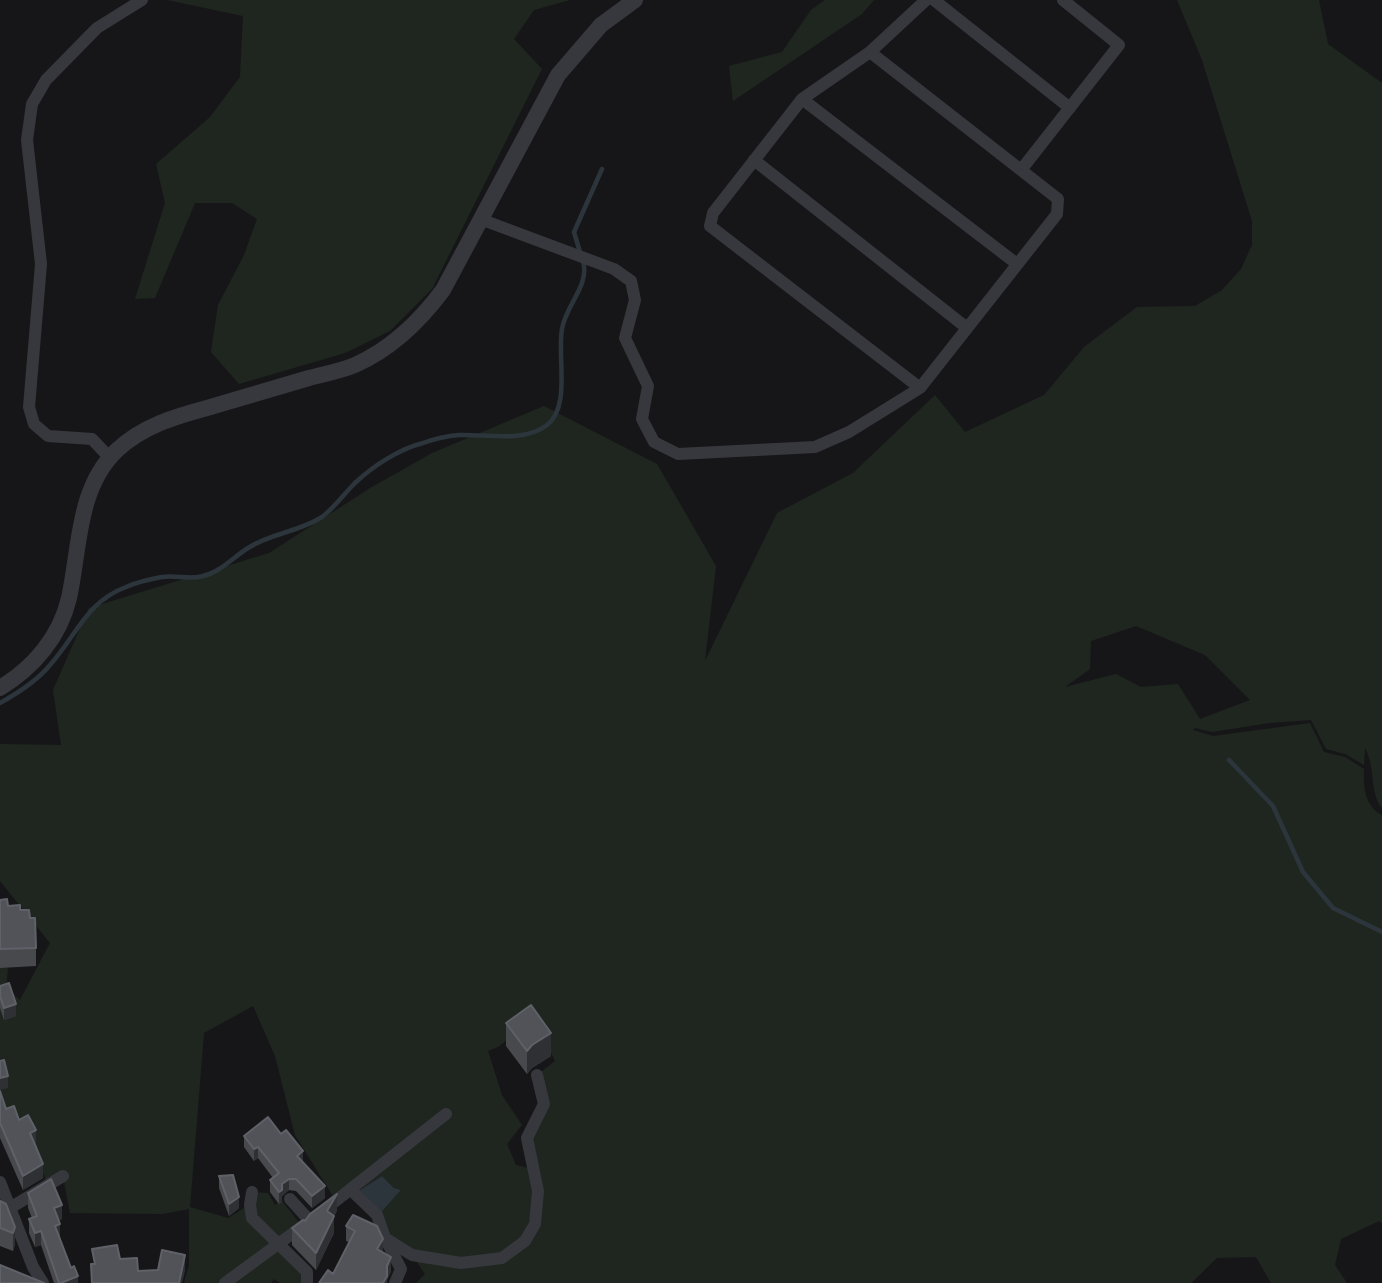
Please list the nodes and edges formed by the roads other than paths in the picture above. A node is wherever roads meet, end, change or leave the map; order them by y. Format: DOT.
graph roads {
  1 [pos="635,0"];
  2 [pos="926,0"];
  3 [pos="934,0"];
  4 [pos="1063,0"];
  5 [pos="135,2"];
  6 [pos="870,52"];
  7 [pos="802,99"];
  8 [pos="1070,108"];
  9 [pos="754,160"];
  10 [pos="1021,170"];
  11 [pos="480,219"];
  12 [pos="1017,264"];
  13 [pos="967,328"];
  14 [pos="920,388"];
  15 [pos="110,458"];
  16 [pos="0,688"];
  17 [pos="537,1074"];
  18 [pos="446,1114"];
  19 [pos="63,1176"];
  20 [pos="0,1182"];
  21 [pos="351,1190"];
  22 [pos="252,1192"];
  23 [pos="290,1199"];
  24 [pos="8,1214"];
  25 [pos="310,1221"];
  26 [pos="385,1238"];
  27 [pos="278,1244"];
  28 [pos="43,1283"];
  29 [pos="225,1283"];
  30 [pos="307,1283"];
  31 [pos="395,1283"];
  1 -- 11 [label="street"];
  2 -- 6 [label="street"];
  3 -- 8 [label="street"];
  4 -- 8 [label="street"];
  5 -- 15 [label="street"];
  6 -- 7 [label="street"];
  6 -- 10 [label="street"];
  7 -- 9 [label="street"];
  7 -- 12 [label="street"];
  8 -- 10 [label="street"];
  9 -- 13 [label="street"];
  9 -- 14 [label="street"];
  10 -- 12 [label="street"];
  11 -- 14 [label="street"];
  11 -- 15 [label="street"];
  12 -- 13 [label="street"];
  13 -- 14 [label="street"];
  15 -- 16 [label="street"];
  17 -- 26 [label="street"];
  18 -- 21 [label="street"];
  19 -- 24 [label="street"];
  20 -- 24 [label="street"];
  21 -- 25 [label="street"];
  21 -- 26 [label="street"];
  22 -- 27 [label="street"];
  23 -- 25 [label="street"];
  24 -- 28 [label="street"];
  25 -- 27 [label="street"];
  26 -- 31 [label="street"];
  27 -- 29 [label="street"];
  27 -- 30 [label="street"];
}
